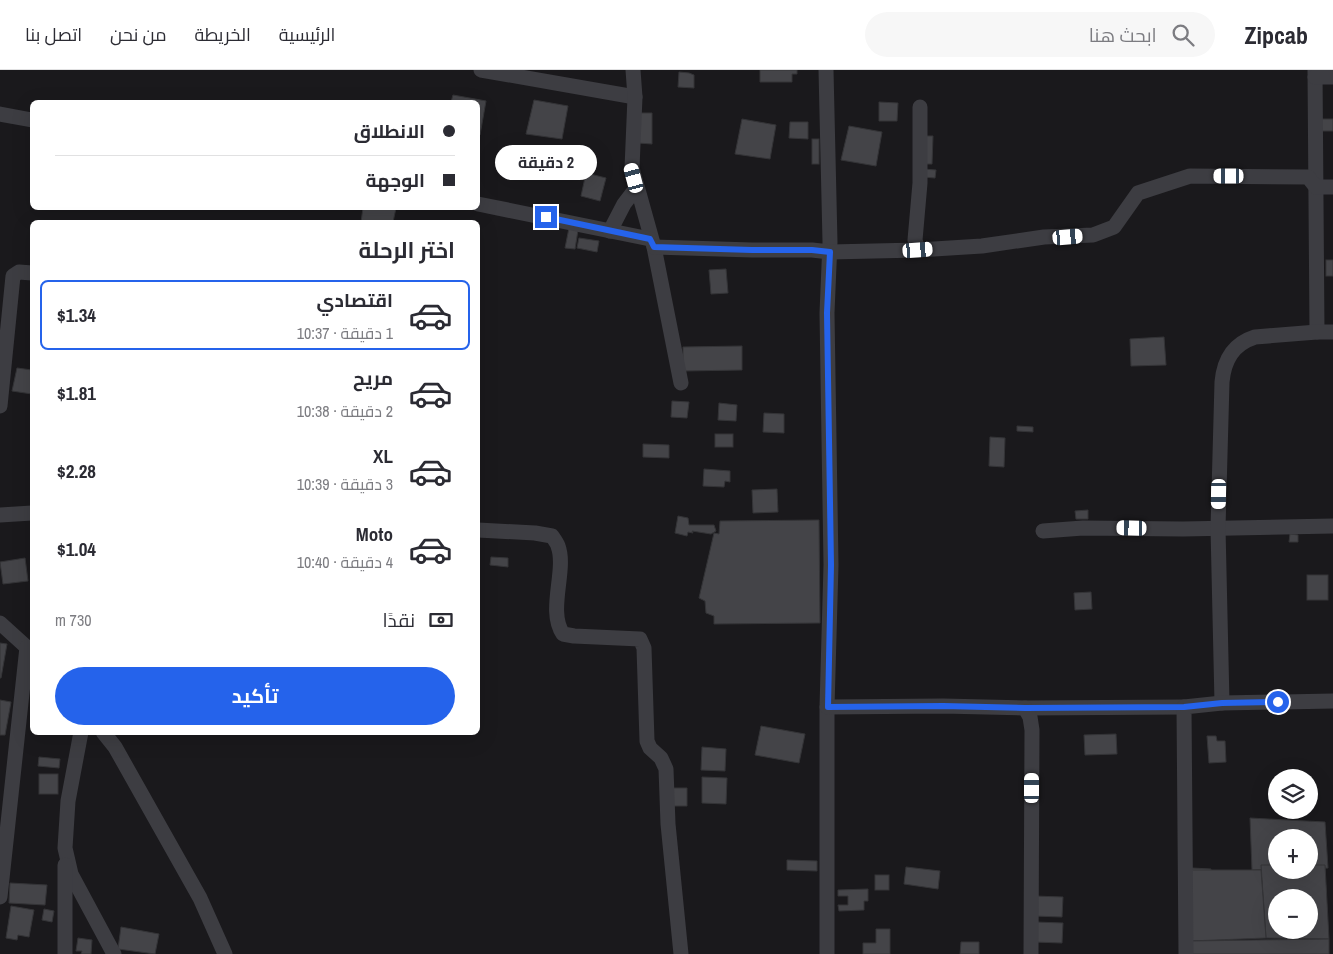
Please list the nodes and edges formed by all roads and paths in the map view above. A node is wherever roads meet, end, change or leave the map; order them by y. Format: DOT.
graph roads {
  1 [pos="481,70"];
  2 [pos="633,70"];
  3 [pos="826,70"];
  4 [pos="1315,74"];
  5 [pos="1333,77"];
  6 [pos="635,97"];
  7 [pos="920,107"];
  8 [pos="0,114"];
  9 [pos="30,120"];
  10 [pos="637,187"];
  11 [pos="1316,187"];
  12 [pos="1333,187"];
  13 [pos="480,204"];
  14 [pos="610,231"];
  15 [pos="652,243"];
  16 [pos="918,250"];
  17 [pos="830,252"];
  18 [pos="30,273"];
  19 [pos="1317,332"];
  20 [pos="1333,332"];
  21 [pos="681,383"];
  22 [pos="0,406"];
  23 [pos="30,513"];
  24 [pos="0,516"];
  25 [pos="1333,526"];
  26 [pos="1218,528"];
  27 [pos="480,530"];
  28 [pos="1044,531"];
  29 [pos="0,623"];
  30 [pos="30,649"];
  31 [pos="1333,701"];
  32 [pos="1222,703"];
  33 [pos="828,707"];
  34 [pos="1184,707"];
  35 [pos="1025,708"];
  36 [pos="80,735"];
  37 [pos="106,735"];
  38 [pos="66,848"];
  39 [pos="0,897"];
  40 [pos="65,954"];
  41 [pos="114,954"];
  42 [pos="225,954"];
  43 [pos="681,954"];
  44 [pos="826,954"];
  45 [pos="1031,954"];
  46 [pos="1186,954"];
  1 -- 6 [label="street"];
  2 -- 6 [label="street"];
  3 -- 17 [label="street"];
  4 -- 5 [label="street"];
  4 -- 11 [label="street"];
  6 -- 10 [label="street"];
  7 -- 16 [label="street"];
  8 -- 9 [label="street"];
  10 -- 14 [label="street"];
  10 -- 15 [label="street"];
  11 -- 12 [label="street"];
  11 -- 16 [label="street"];
  11 -- 19 [label="street"];
  13 -- 14 [label="street"];
  14 -- 15 [label="street"];
  15 -- 17 [label="street"];
  15 -- 21 [label="street"];
  16 -- 17 [label="street"];
  17 -- 33 [label="street"];
  18 -- 22 [label="street"];
  19 -- 20 [label="street"];
  19 -- 26 [label="street"];
  23 -- 24 [label="street"];
  25 -- 26 [label="street"];
  26 -- 28 [label="street"];
  26 -- 32 [label="street"];
  27 -- 43 [label="street"];
  29 -- 30 [label="street"];
  30 -- 39 [label="street"];
  31 -- 32 [label="street"];
  32 -- 34 [label="street"];
  33 -- 35 [label="street"];
  33 -- 44 [label="street"];
  34 -- 35 [label="street"];
  34 -- 46 [label="street"];
  35 -- 45 [label="street"];
  36 -- 38 [label="street"];
  37 -- 42 [label="street"];
  38 -- 40 [label="street"];
  38 -- 41 [label="street"];
}
